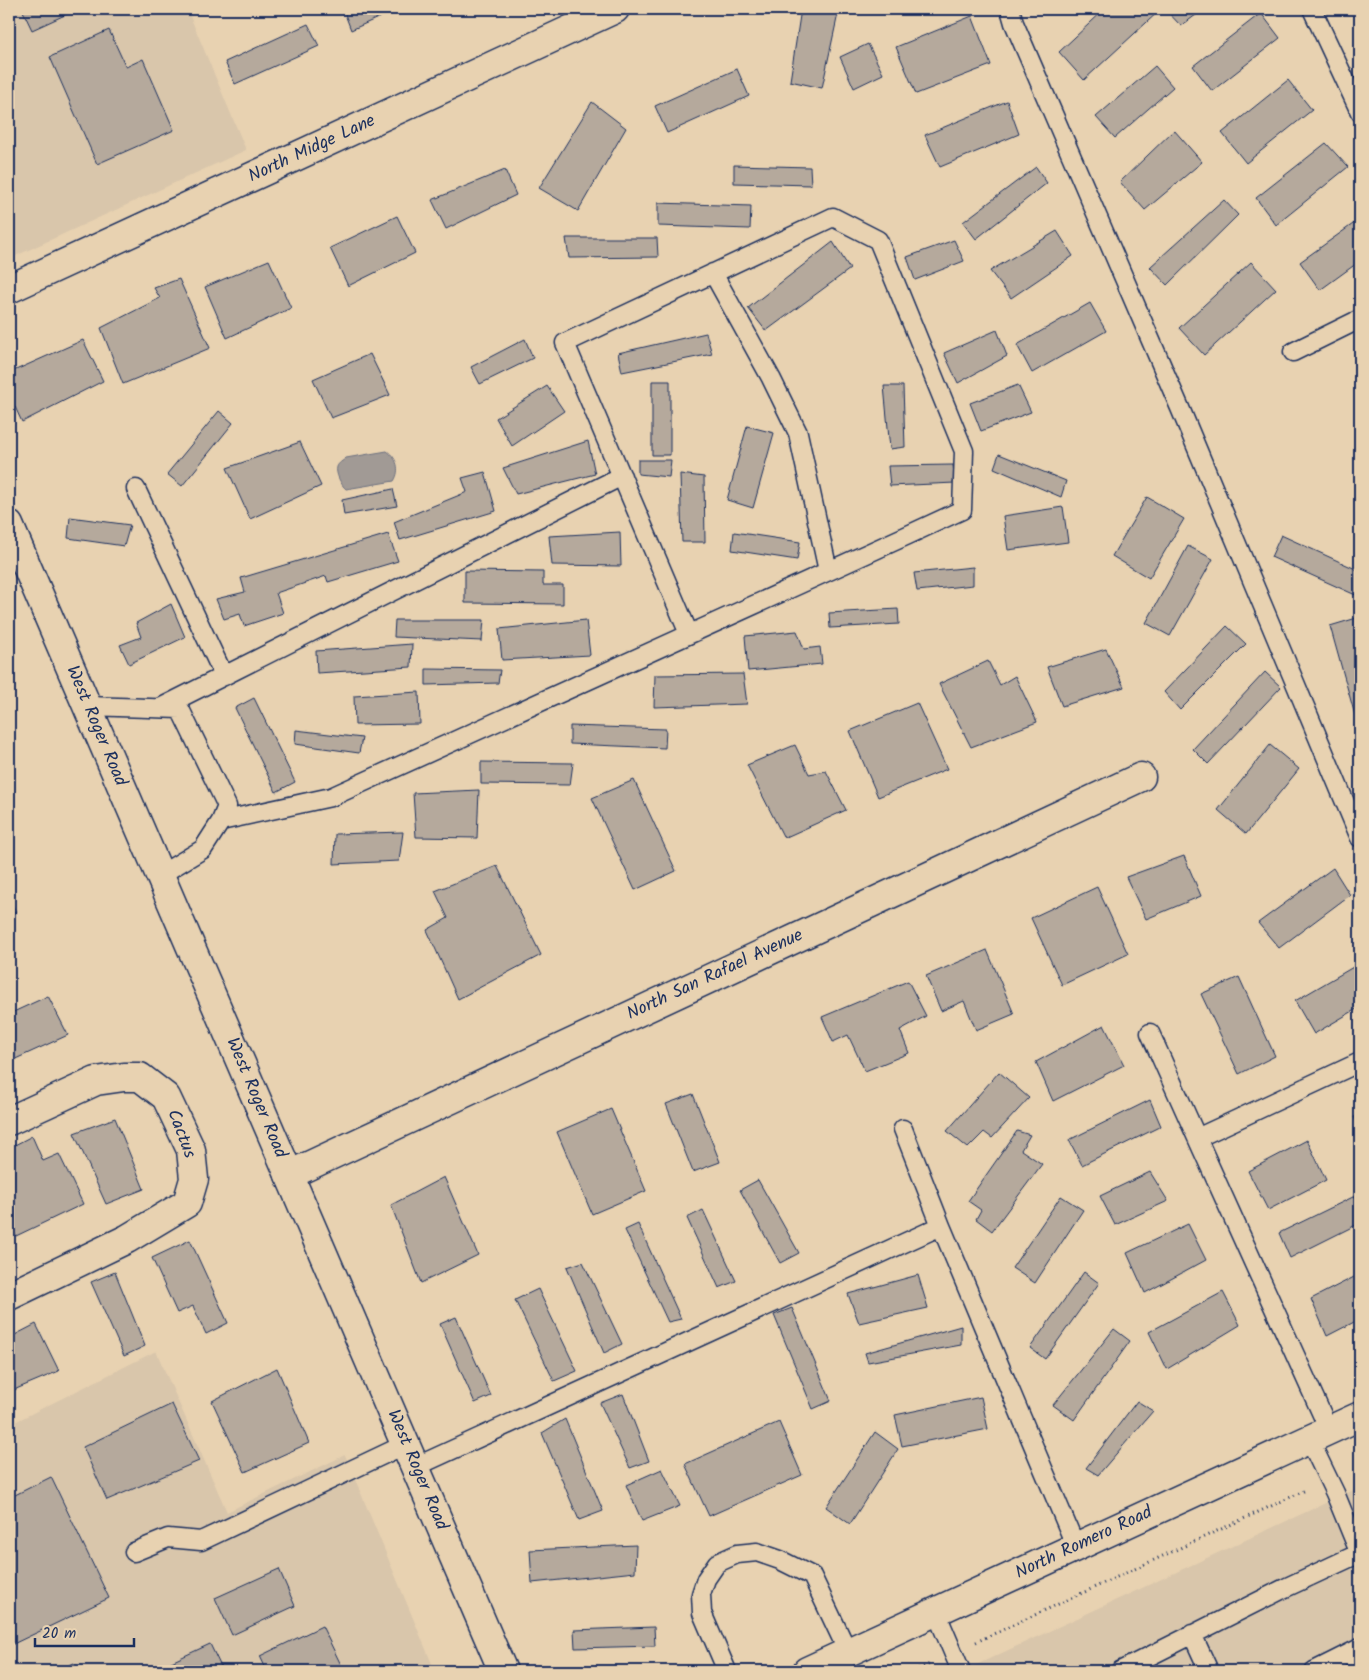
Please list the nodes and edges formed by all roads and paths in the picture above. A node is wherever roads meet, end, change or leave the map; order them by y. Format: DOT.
graph roads {
  1 [pos="615,9"];
  2 [pos="1010,9"];
  3 [pos="1312,9"];
  4 [pos="1360,112"];
  5 [pos="713,273"];
  6 [pos="9,289"];
  7 [pos="1360,319"];
  8 [pos="1293,352"];
  9 [pos="622,476"];
  10 [pos="136,489"];
  11 [pos="9,525"];
  12 [pos="828,571"];
  13 [pos="690,634"];
  14 [pos="224,676"];
  15 [pos="87,706"];
  16 [pos="160,708"];
  17 [pos="1140,777"];
  18 [pos="221,821"];
  19 [pos="1360,838"];
  20 [pos="160,875"];
  21 [pos="1150,1033"];
  22 [pos="1360,1062"];
  23 [pos="9,1121"];
  24 [pos="903,1129"];
  25 [pos="1197,1138"];
  26 [pos="289,1175"];
  27 [pos="941,1226"];
  28 [pos="9,1296"];
  29 [pos="1360,1416"];
  30 [pos="1319,1434"];
  31 [pos="411,1456"];
  32 [pos="1328,1480"];
  33 [pos="1076,1547"];
  34 [pos="134,1552"];
  35 [pos="1360,1553"];
  36 [pos="936,1612"];
  37 [pos="1192,1634"];
  38 [pos="491,1643"];
  39 [pos="1356,1651"];
  40 [pos="848,1652"];
  41 [pos="953,1653"];
  42 [pos="503,1671"];
  43 [pos="519,1671"];
  44 [pos="727,1671"];
  45 [pos="807,1671"];
  46 [pos="914,1671"];
  47 [pos="961,1671"];
  48 [pos="1120,1671"];
  49 [pos="1209,1671"];
  50 [pos="1314,1671"];
  51 [pos="1360,1671"];
  1 -- 6 [label="street, North Midge Lane"];
  2 -- 19 [label="lane"];
  3 -- 4 [label="lane"];
  5 -- 9 [label="lane"];
  5 -- 12 [label="lane"];
  5 -- 12 [label="lane"];
  7 -- 8 [label="lane"];
  9 -- 13 [label="lane"];
  9 -- 14 [label="lane"];
  10 -- 14 [label="lane"];
  11 -- 15 [label="street, West Roger Road"];
  12 -- 13 [label="lane"];
  13 -- 18 [label="lane"];
  14 -- 16 [label="lane"];
  15 -- 16 [label="lane"];
  15 -- 20 [label="street, West Roger Road"];
  16 -- 18 [label="lane"];
  17 -- 26 [label="street, North San Rafael Avenue"];
  18 -- 20 [label="lane"];
  20 -- 26 [label="street, West Roger Road"];
  21 -- 25 [label="lane"];
  22 -- 25 [label="lane"];
  23 -- 28 [label="street, Cactus"];
  24 -- 27 [label="lane"];
  25 -- 30 [label="lane"];
  26 -- 31 [label="street, West Roger Road"];
  27 -- 31 [label="lane"];
  27 -- 33 [label="lane"];
  29 -- 30 [label="street, North Romero Road"];
  30 -- 32 [label="lane"];
  30 -- 33 [label="street, North Romero Road"];
  31 -- 34 [label="lane"];
  31 -- 38 [label="street, West Roger Road"];
  32 -- 35 [label="lane"];
  32 -- 41 [label="path"];
  33 -- 36 [label="street, North Romero Road"];
  35 -- 37 [label="lane"];
  36 -- 40 [label="street, North Romero Road"];
  36 -- 41 [label="lane"];
  37 -- 48 [label="lane"];
  37 -- 49 [label="lane"];
  38 -- 42 [label="street, West Roger Road"];
  38 -- 43 [label="street"];
  39 -- 50 [label="lane"];
  39 -- 51 [label="lane"];
  40 -- 44 [label="lane"];
  40 -- 45 [label="street, North Romero Road"];
  41 -- 46 [label="path"];
  41 -- 47 [label="lane"];
}
